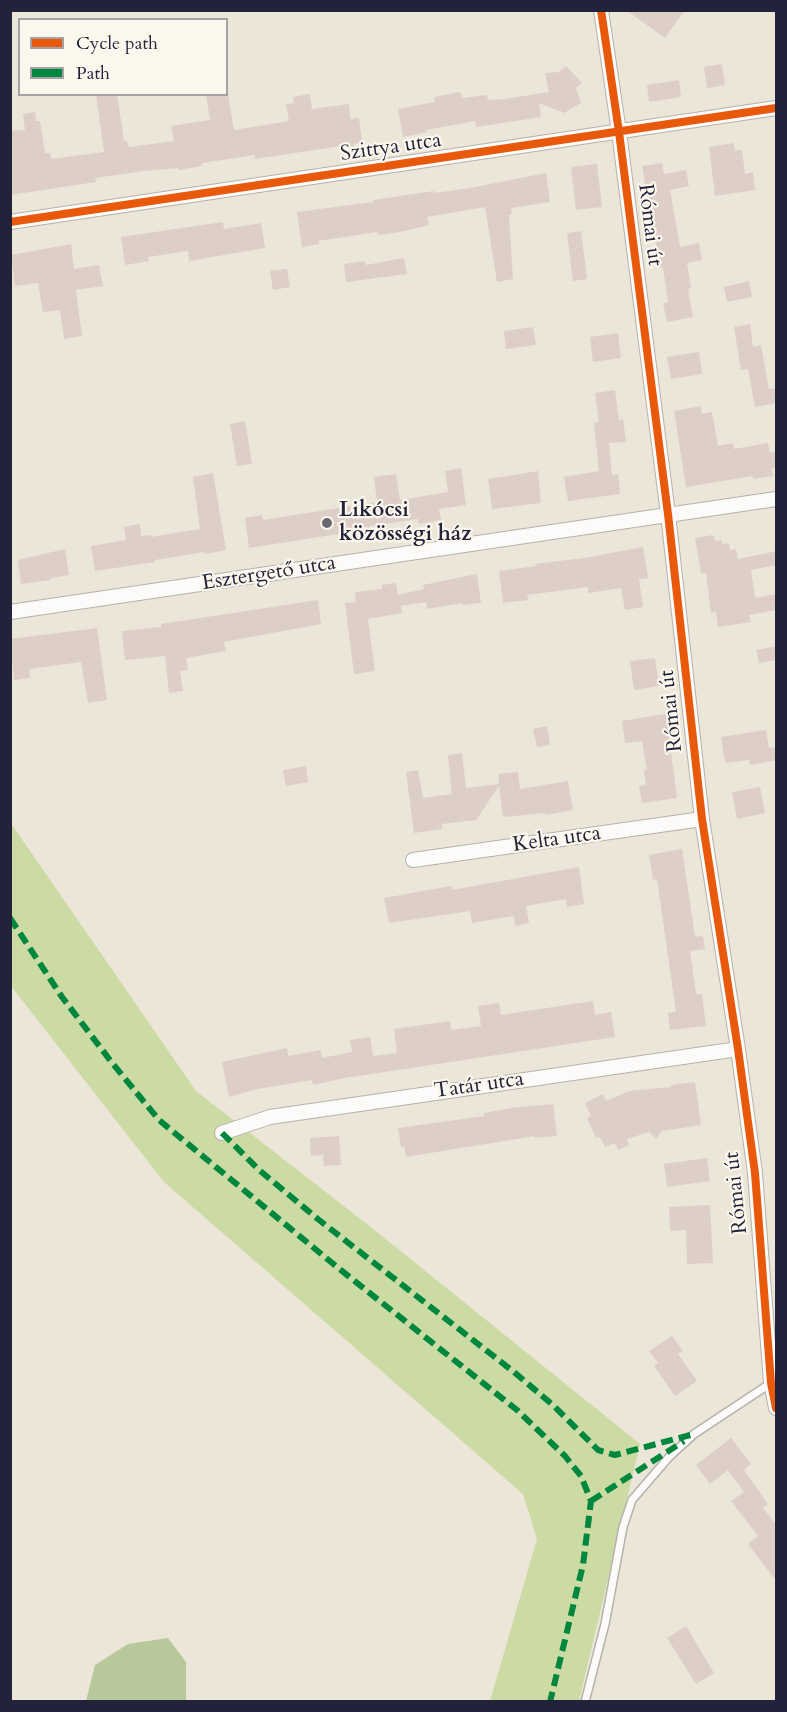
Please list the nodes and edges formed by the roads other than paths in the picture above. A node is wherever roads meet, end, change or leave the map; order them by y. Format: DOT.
graph roads {
  1 [pos="601,10"];
  2 [pos="777,108"];
  3 [pos="619,132"];
  4 [pos="10,222"];
  5 [pos="777,499"];
  6 [pos="668,514"];
  7 [pos="10,612"];
  8 [pos="702,819"];
  9 [pos="413,860"];
  10 [pos="738,1049"];
  11 [pos="222,1133"];
  12 [pos="771,1383"];
  13 [pos="777,1408"];
  14 [pos="585,1701"];
  1 -- 3 [label="street, Római út"];
  2 -- 3 [label="street, Szittya utca"];
  3 -- 4 [label="street, Szittya utca"];
  3 -- 6 [label="street, Római út"];
  5 -- 6 [label="street, Esztergető utca"];
  6 -- 7 [label="street, Esztergető utca"];
  6 -- 8 [label="street, Római út"];
  8 -- 9 [label="street, Kelta utca"];
  8 -- 10 [label="street, Római út"];
  10 -- 11 [label="street, Tatár utca"];
  10 -- 12 [label="street, Római út"];
  12 -- 13 [label="street, Római út"];
  12 -- 14 [label="lane"];
}
